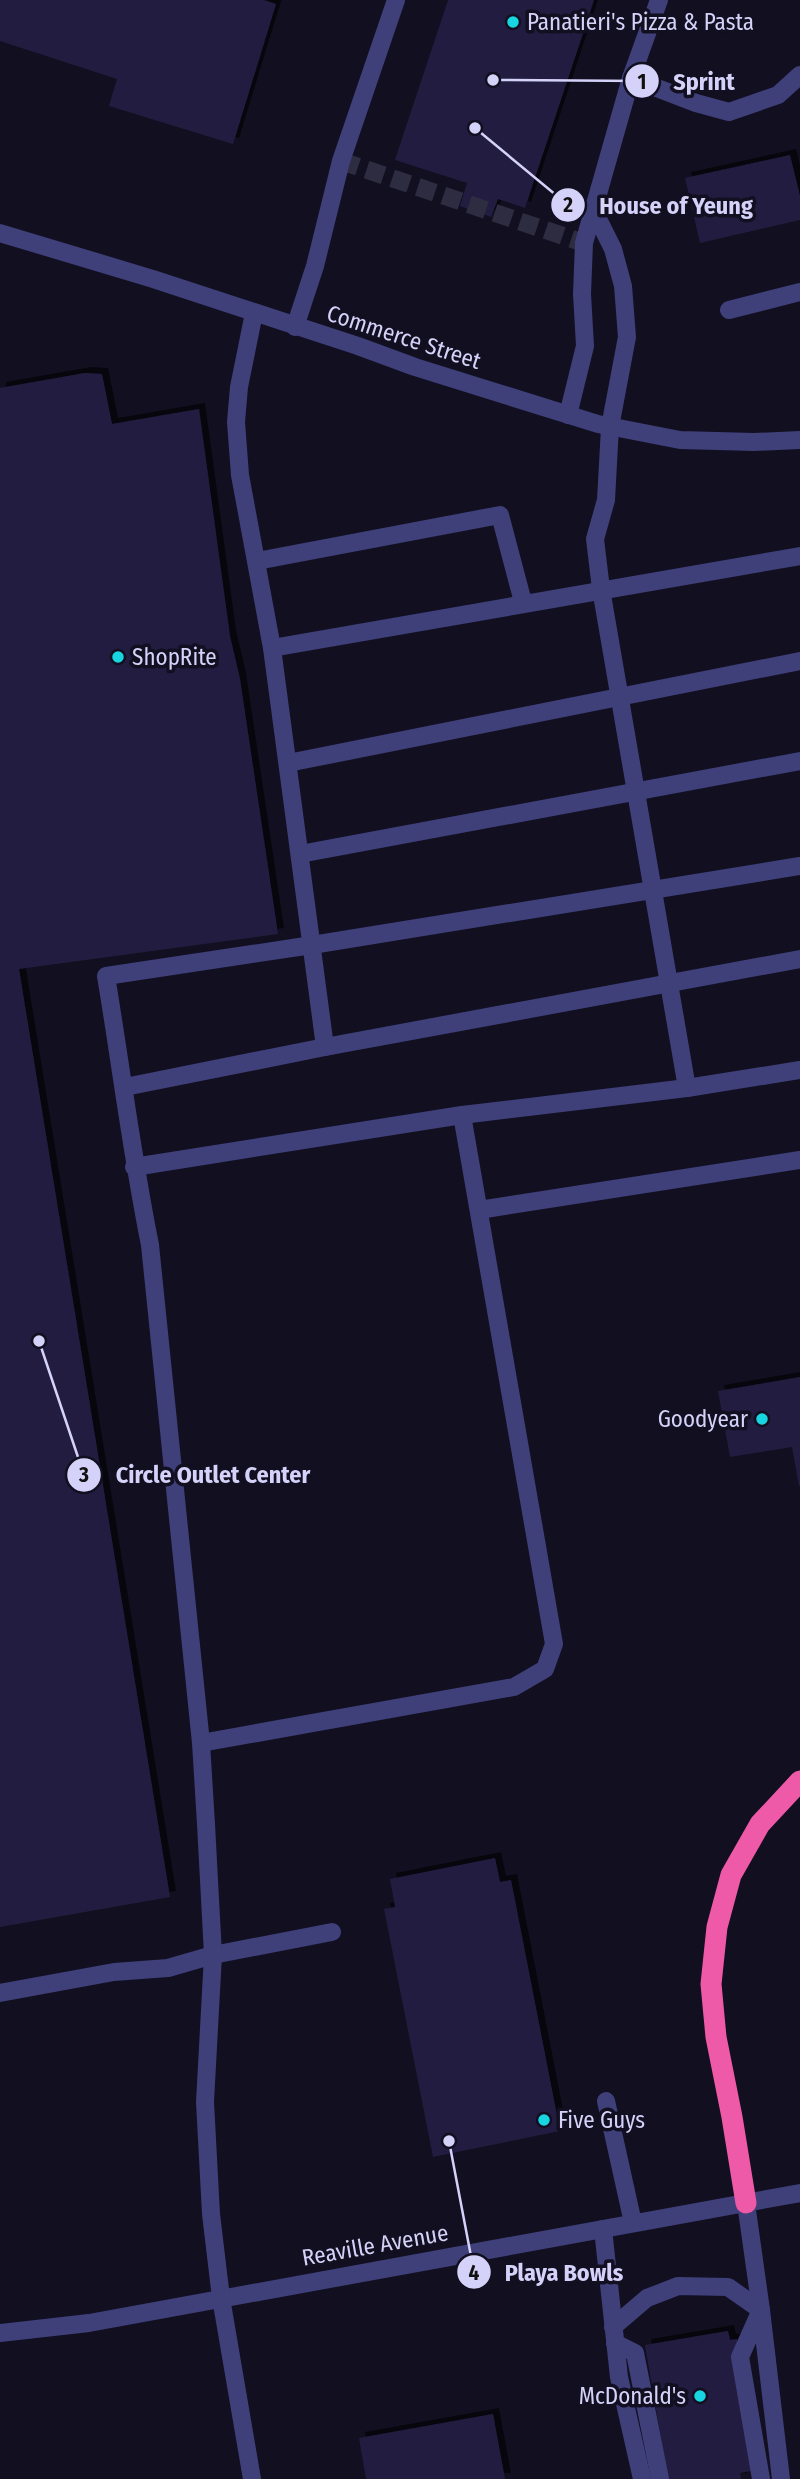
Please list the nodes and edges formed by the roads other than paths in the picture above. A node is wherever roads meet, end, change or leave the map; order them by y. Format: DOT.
graph roads {
  1 [pos="396,0"];
  2 [pos="659,0"];
  3 [pos="800,75"];
  4 [pos="631,78"];
  5 [pos="592,208"];
  6 [pos="0,233"];
  7 [pos="800,292"];
  8 [pos="729,310"];
  9 [pos="254,313"];
  10 [pos="295,327"];
  11 [pos="568,415"];
  12 [pos="610,427"];
  13 [pos="800,440"];
  14 [pos="800,555"];
  15 [pos="257,561"];
  16 [pos="601,589"];
  17 [pos="523,602"];
  18 [pos="272,648"];
  19 [pos="800,662"];
  20 [pos="620,697"];
  21 [pos="800,761"];
  22 [pos="288,763"];
  23 [pos="636,791"];
  24 [pos="300,854"];
  25 [pos="800,866"];
  26 [pos="653,890"];
  27 [pos="312,945"];
  28 [pos="800,958"];
  29 [pos="670,983"];
  30 [pos="325,1047"];
  31 [pos="800,1070"];
  32 [pos="125,1087"];
  33 [pos="687,1088"];
  34 [pos="462,1115"];
  35 [pos="800,1160"];
  36 [pos="134,1167"];
  37 [pos="479,1210"];
  38 [pos="201,1744"];
  39 [pos="800,1781"];
  40 [pos="332,1932"];
  41 [pos="213,1955"];
  42 [pos="0,1993"];
  43 [pos="606,2101"];
  44 [pos="800,2193"];
  45 [pos="746,2203"];
  46 [pos="633,2224"];
  47 [pos="603,2229"];
  48 [pos="221,2298"];
  49 [pos="761,2310"];
  50 [pos="0,2333"];
  51 [pos="614,2335"];
  52 [pos="252,2479"];
  53 [pos="642,2479"];
  54 [pos="660,2479"];
  55 [pos="761,2479"];
  56 [pos="781,2479"];
  1 -- 10 [label="street"];
  2 -- 4 [label="street"];
  3 -- 4 [label="street"];
  4 -- 5 [label="street"];
  5 -- 11 [label="street"];
  5 -- 12 [label="street"];
  6 -- 9 [label="street, Commerce Street"];
  7 -- 8 [label="street"];
  9 -- 10 [label="street, Commerce Street"];
  9 -- 15 [label="street"];
  10 -- 11 [label="street, Commerce Street"];
  11 -- 12 [label="street, Commerce Street"];
  12 -- 13 [label="street, Commerce Street"];
  12 -- 16 [label="street"];
  14 -- 16 [label="street"];
  15 -- 17 [label="street"];
  15 -- 18 [label="street"];
  16 -- 17 [label="street"];
  16 -- 20 [label="street"];
  17 -- 18 [label="street"];
  18 -- 22 [label="street"];
  19 -- 20 [label="street"];
  20 -- 22 [label="street"];
  20 -- 23 [label="street"];
  21 -- 23 [label="street"];
  22 -- 24 [label="street"];
  23 -- 24 [label="street"];
  23 -- 26 [label="street"];
  24 -- 27 [label="street"];
  25 -- 26 [label="street"];
  26 -- 27 [label="street"];
  26 -- 29 [label="street"];
  27 -- 30 [label="street"];
  27 -- 32 [label="street"];
  28 -- 29 [label="street"];
  29 -- 30 [label="street"];
  29 -- 33 [label="street"];
  30 -- 32 [label="street"];
  31 -- 33 [label="street"];
  32 -- 36 [label="street"];
  33 -- 34 [label="street"];
  34 -- 36 [label="street"];
  34 -- 37 [label="street"];
  35 -- 37 [label="street"];
  36 -- 38 [label="street"];
  37 -- 38 [label="street"];
  38 -- 41 [label="street"];
  39 -- 45 [label="highway"];
  40 -- 41 [label="street"];
  41 -- 42 [label="street"];
  41 -- 48 [label="street"];
  43 -- 46 [label="street"];
  44 -- 45 [label="street, Reaville Avenue"];
  45 -- 46 [label="street, Reaville Avenue"];
  45 -- 49 [label="street"];
  46 -- 47 [label="street, Reaville Avenue"];
  47 -- 48 [label="street, Reaville Avenue"];
  47 -- 51 [label="street"];
  48 -- 50 [label="street, Reaville Avenue"];
  48 -- 52 [label="street"];
  49 -- 51 [label="street"];
  49 -- 55 [label="street"];
  49 -- 56 [label="street"];
  51 -- 53 [label="street"];
  51 -- 54 [label="street"];
}
